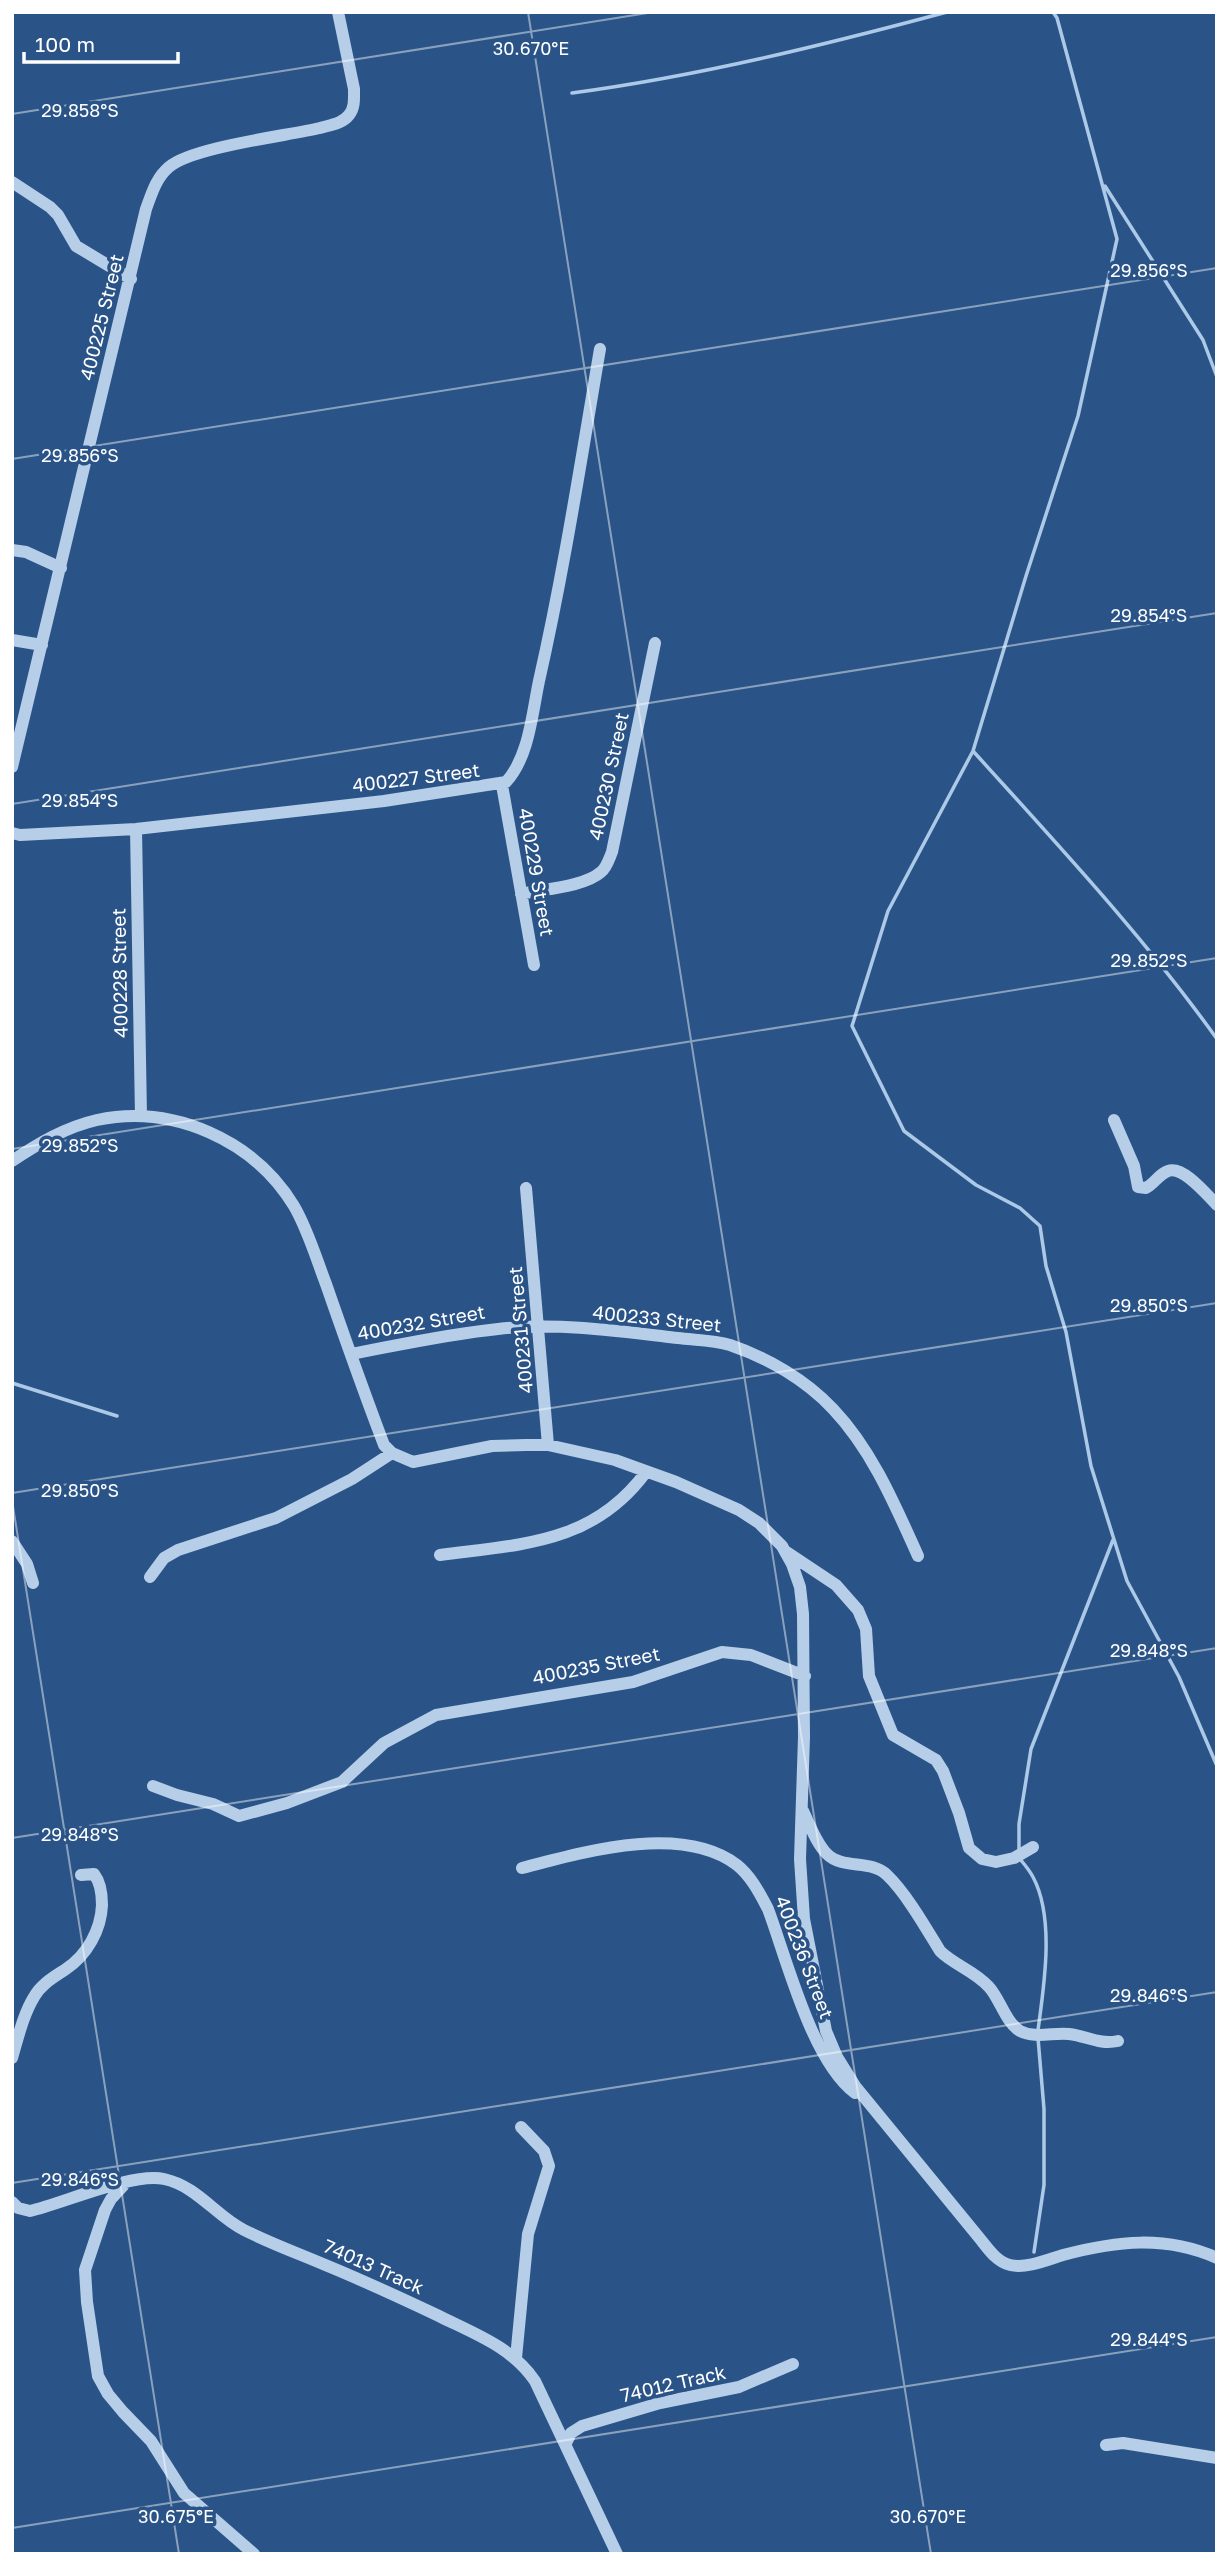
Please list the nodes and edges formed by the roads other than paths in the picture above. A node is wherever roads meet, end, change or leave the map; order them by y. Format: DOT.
graph roads {
  1 [pos="338,12"];
  2 [pos="12,182"];
  3 [pos="131,279"];
  4 [pos="600,349"];
  5 [pos="12,550"];
  6 [pos="61,568"];
  7 [pos="12,640"];
  8 [pos="655,643"];
  9 [pos="41,645"];
  10 [pos="12,767"];
  11 [pos="502,785"];
  12 [pos="136,829"];
  13 [pos="12,833"];
  14 [pos="521,894"];
  15 [pos="534,965"];
  16 [pos="141,1115"];
  17 [pos="1114,1120"];
  18 [pos="12,1161"];
  19 [pos="526,1188"];
  20 [pos="1217,1205"];
  21 [pos="539,1326"];
  22 [pos="351,1354"];
  23 [pos="548,1445"];
  24 [pos="391,1453"];
  25 [pos="646,1472"];
  26 [pos="12,1541"];
  27 [pos="785,1551"];
  28 [pos="440,1555"];
  29 [pos="918,1556"];
  30 [pos="150,1577"];
  31 [pos="33,1583"];
  32 [pos="805,1676"];
  33 [pos="153,1786"];
  34 [pos="801,1808"];
  35 [pos="1033,1847"];
  36 [pos="522,1868"];
  37 [pos="81,1875"];
  38 [pos="1118,2041"];
  39 [pos="12,2058"];
  40 [pos="869,2104"];
  41 [pos="521,2127"];
  42 [pos="130,2182"];
  43 [pos="12,2202"];
  44 [pos="1217,2258"];
  45 [pos="516,2358"];
  46 [pos="793,2364"];
  47 [pos="566,2443"];
  48 [pos="1106,2445"];
  49 [pos="1217,2458"];
  50 [pos="254,2554"];
  51 [pos="617,2554"];
  1 -- 3 [label="street, 400225 Street"];
  2 -- 3 [label="street"];
  3 -- 6 [label="street, 400225 Street"];
  4 -- 11 [label="street, 400227 Street"];
  5 -- 6 [label="street"];
  6 -- 9 [label="street, 400225 Street"];
  7 -- 9 [label="street"];
  8 -- 14 [label="street, 400230 Street"];
  9 -- 10 [label="street, 400225 Street"];
  11 -- 12 [label="street, 400227 Street"];
  11 -- 14 [label="street, 400229 Street"];
  12 -- 13 [label="street, 400227 Street"];
  12 -- 16 [label="street, 400228 Street"];
  14 -- 15 [label="street, 400229 Street"];
  16 -- 18 [label="street"];
  16 -- 22 [label="street"];
  17 -- 20 [label="street"];
  19 -- 21 [label="street, 400231 Street"];
  21 -- 22 [label="street, 400232 Street"];
  21 -- 23 [label="street, 400231 Street"];
  21 -- 29 [label="street, 400233 Street"];
  22 -- 24 [label="street"];
  23 -- 24 [label="street"];
  23 -- 25 [label="street"];
  24 -- 30 [label="street"];
  25 -- 27 [label="street"];
  25 -- 28 [label="street"];
  26 -- 31 [label="street"];
  27 -- 32 [label="street"];
  27 -- 35 [label="street"];
  32 -- 33 [label="street, 400235 Street"];
  32 -- 34 [label="street"];
  34 -- 38 [label="street"];
  34 -- 40 [label="street"];
  36 -- 40 [label="street, 400236 Street"];
  37 -- 39 [label="street"];
  40 -- 44 [label="street"];
  41 -- 45 [label="street"];
  42 -- 43 [label="street, 74013 Track"];
  42 -- 45 [label="street, 74013 Track"];
  42 -- 50 [label="street"];
  45 -- 47 [label="street, 74013 Track"];
  46 -- 47 [label="street, 74012 Track"];
  47 -- 51 [label="street, 74013 Track"];
  48 -- 49 [label="street"];
}
